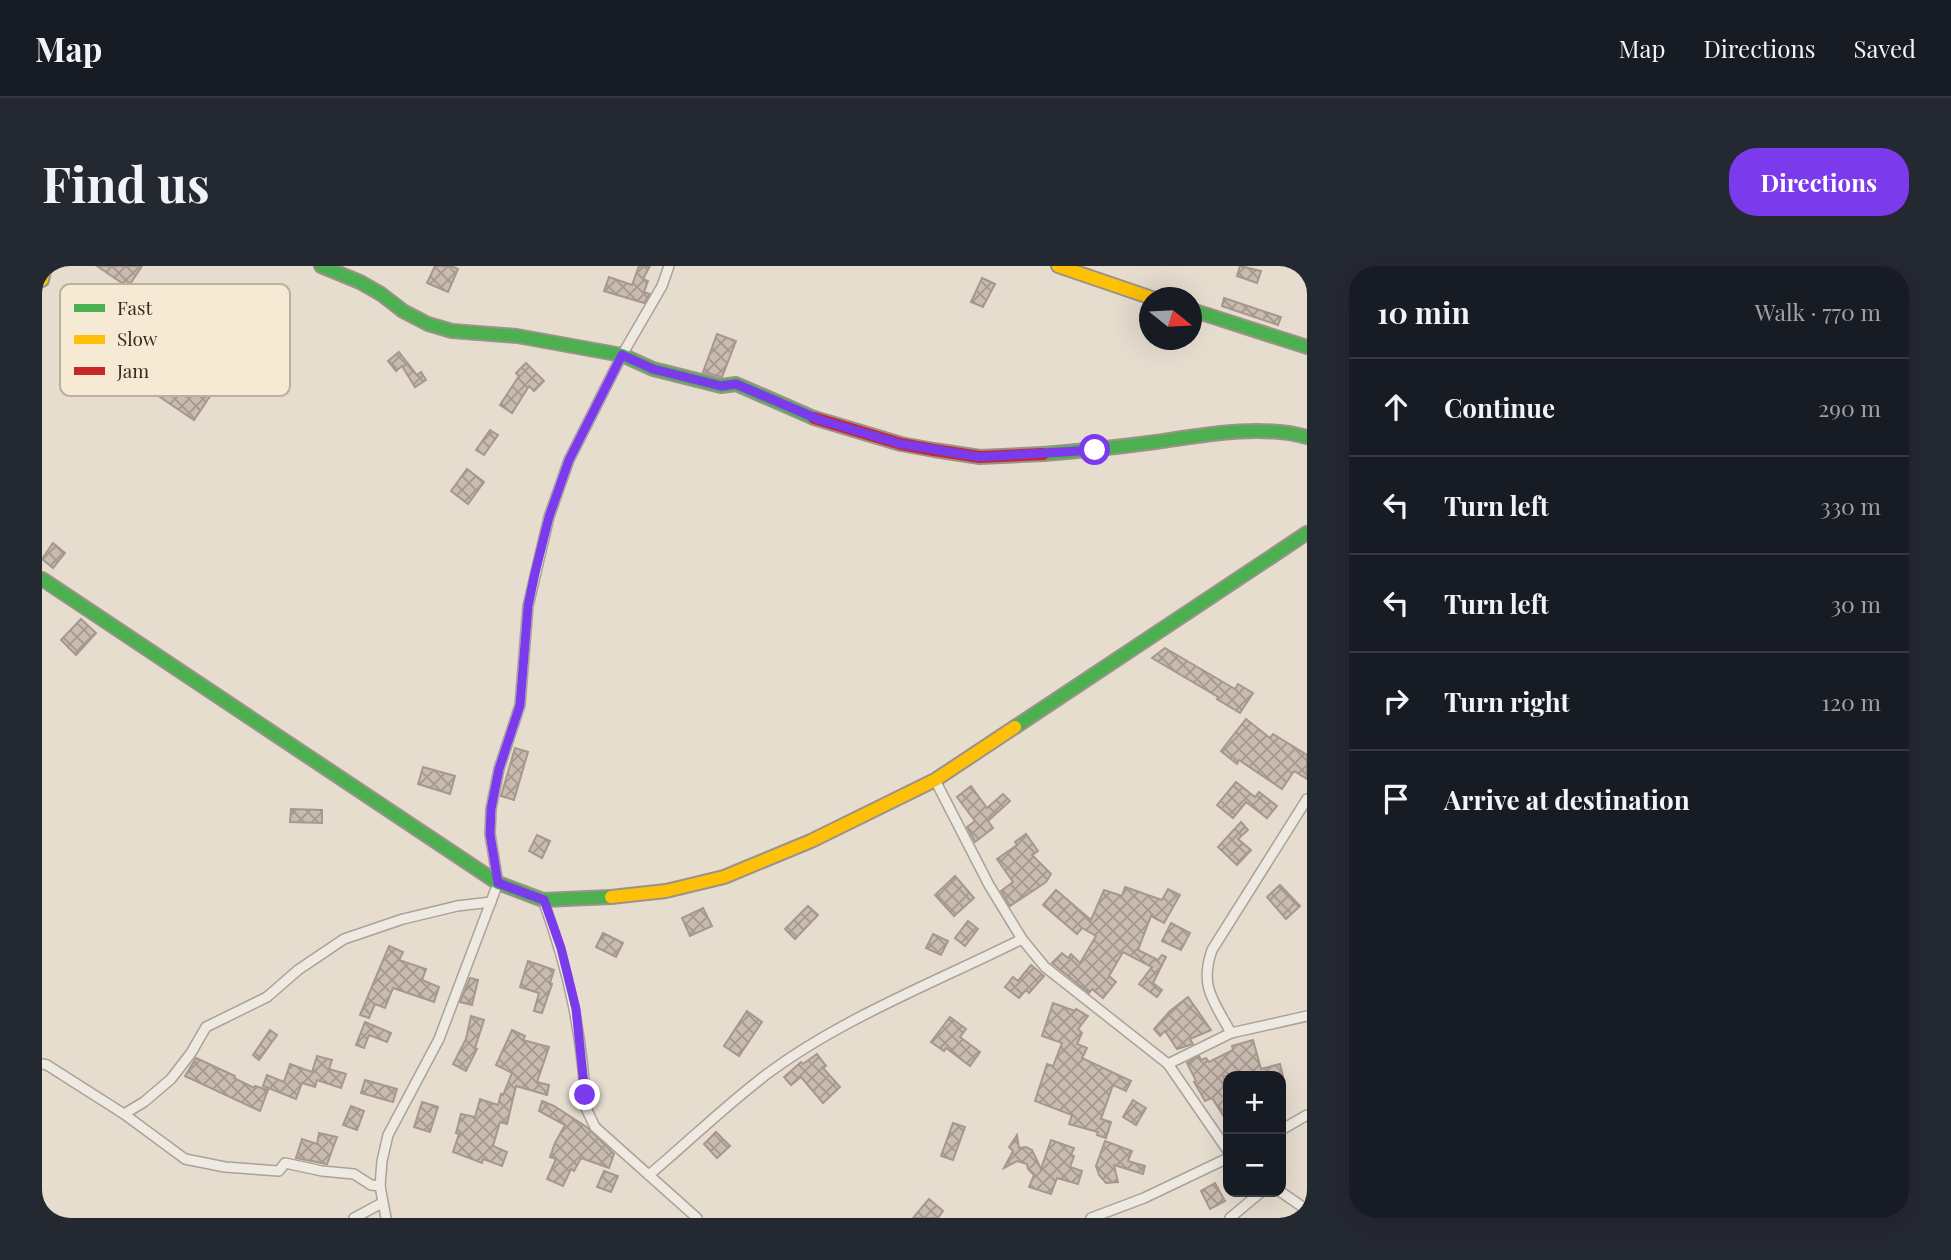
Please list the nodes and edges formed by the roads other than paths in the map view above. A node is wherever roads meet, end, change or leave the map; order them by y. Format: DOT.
graph roads {
  1 [pos="45,266"];
  2 [pos="321,266"];
  3 [pos="669,266"];
  4 [pos="1058,266"];
  5 [pos="347,271"];
  6 [pos="42,280"];
  7 [pos="1139,294"];
  8 [pos="1202,313"];
  9 [pos="1307,347"];
  10 [pos="622,355"];
  11 [pos="1307,437"];
  12 [pos="1307,533"];
  13 [pos="42,579"];
  14 [pos="935,780"];
  15 [pos="1306,802"];
  16 [pos="498,883"];
  17 [pos="544,900"];
  18 [pos="491,902"];
  19 [pos="1022,939"];
  20 [pos="1307,1016"];
  21 [pos="1231,1033"];
  22 [pos="42,1064"];
  23 [pos="1168,1064"];
  24 [pos="124,1114"];
  25 [pos="1307,1115"];
  26 [pos="1286,1127"];
  27 [pos="1223,1144"];
  28 [pos="1223,1160"];
  29 [pos="649,1175"];
  30 [pos="380,1186"];
  31 [pos="1286,1195"];
  32 [pos="1256,1197"];
  33 [pos="382,1203"];
  34 [pos="1307,1210"];
  35 [pos="354,1218"];
  36 [pos="386,1218"];
  37 [pos="697,1218"];
  38 [pos="1091,1218"];
  39 [pos="1230,1218"];
  1 -- 6 [label="street"];
  2 -- 5 [label="street"];
  3 -- 10 [label="street"];
  4 -- 7 [label="street"];
  5 -- 10 [label="street"];
  8 -- 9 [label="street"];
  10 -- 11 [label="street"];
  10 -- 16 [label="street"];
  12 -- 14 [label="street"];
  13 -- 16 [label="street"];
  14 -- 17 [label="street"];
  14 -- 19 [label="street"];
  15 -- 21 [label="street"];
  16 -- 17 [label="street"];
  16 -- 18 [label="street"];
  17 -- 29 [label="street"];
  18 -- 24 [label="street"];
  18 -- 30 [label="street"];
  19 -- 23 [label="street"];
  19 -- 29 [label="street"];
  20 -- 21 [label="street"];
  21 -- 23 [label="street"];
  22 -- 24 [label="street"];
  23 -- 27 [label="street"];
  24 -- 30 [label="street"];
  25 -- 26 [label="street"];
  28 -- 38 [label="street"];
  29 -- 37 [label="street"];
  30 -- 33 [label="street"];
  31 -- 34 [label="street"];
  32 -- 39 [label="street"];
  33 -- 35 [label="street"];
  33 -- 36 [label="street"];
}
